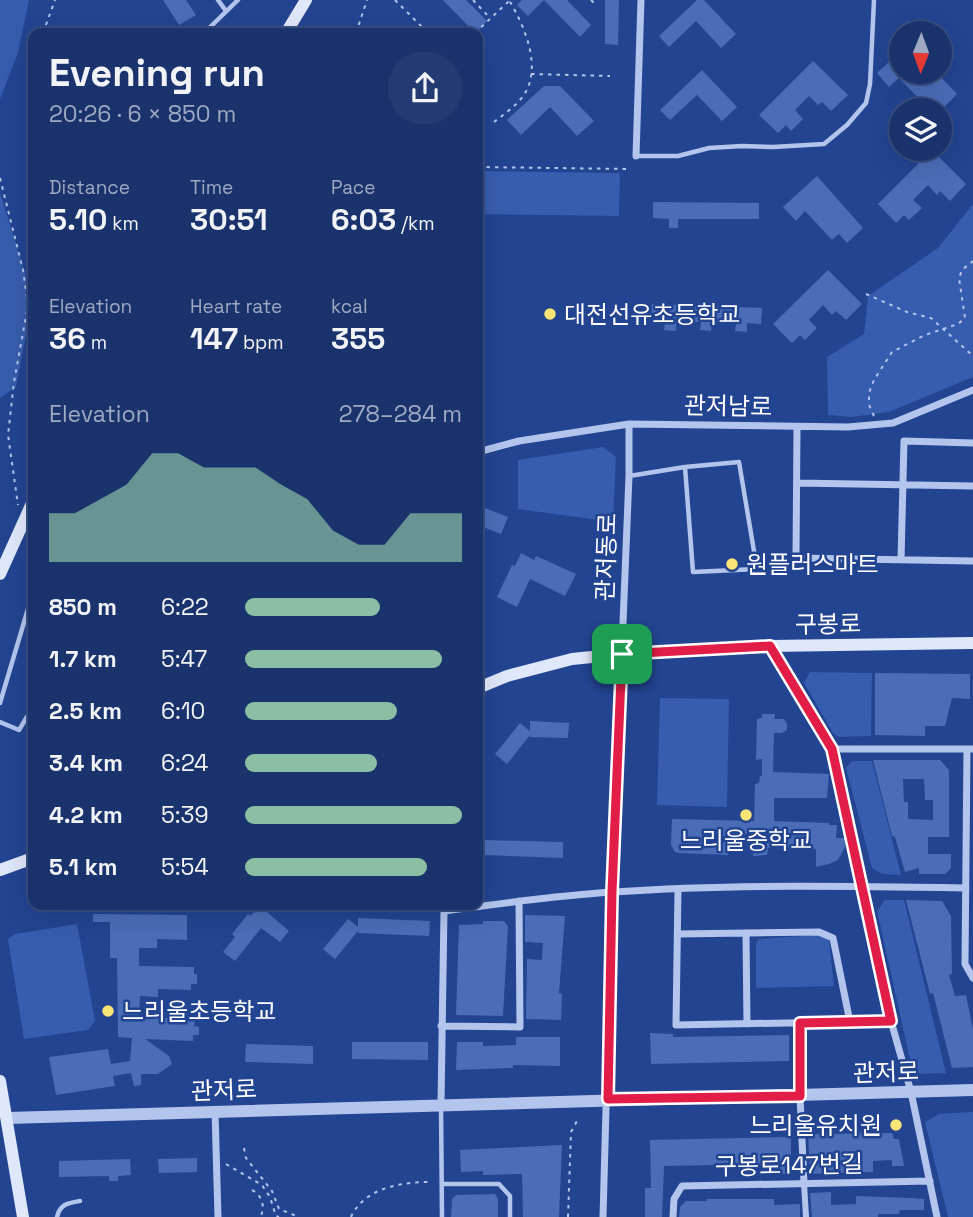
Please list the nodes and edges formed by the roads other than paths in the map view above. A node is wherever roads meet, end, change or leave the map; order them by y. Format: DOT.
graph roads {
  1 [pos="218,0"];
  2 [pos="238,0"];
  3 [pos="306,0"];
  4 [pos="641,0"];
  5 [pos="874,0"];
  6 [pos="226,11"];
  7 [pos="209,28"];
  8 [pos="289,28"];
  9 [pos="636,156"];
  10 [pos="973,390"];
  11 [pos="629,424"];
  12 [pos="797,427"];
  13 [pos="973,443"];
  14 [pos="483,451"];
  15 [pos="685,467"];
  16 [pos="629,476"];
  17 [pos="797,483"];
  18 [pos="903,484"];
  19 [pos="973,485"];
  20 [pos="28,512"];
  21 [pos="901,560"];
  22 [pos="973,561"];
  23 [pos="0,574"];
  24 [pos="28,609"];
  25 [pos="973,643"];
  26 [pos="770,646"];
  27 [pos="622,654"];
  28 [pos="483,686"];
  29 [pos="0,703"];
  30 [pos="28,715"];
  31 [pos="0,722"];
  32 [pos="832,749"];
  33 [pos="970,749"];
  34 [pos="28,860"];
  35 [pos="0,870"];
  36 [pos="862,886"];
  37 [pos="966,888"];
  38 [pos="678,889"];
  39 [pos="612,892"];
  40 [pos="519,901"];
  41 [pos="483,906"];
  42 [pos="452,910"];
  43 [pos="746,933"];
  44 [pos="678,934"];
  45 [pos="973,978"];
  46 [pos="891,1021"];
  47 [pos="850,1022"];
  48 [pos="800,1023"];
  49 [pos="747,1024"];
  50 [pos="441,1026"];
  51 [pos="0,1081"];
  52 [pos="973,1090"];
  53 [pos="911,1092"];
  54 [pos="800,1096"];
  55 [pos="608,1099"];
  56 [pos="441,1104"];
  57 [pos="215,1111"];
  58 [pos="4,1119"];
  59 [pos="930,1181"];
  60 [pos="804,1183"];
  61 [pos="443,1184"];
  62 [pos="80,1201"];
  63 [pos="23,1217"];
  64 [pos="57,1217"];
  65 [pos="218,1217"];
  66 [pos="442,1217"];
  67 [pos="510,1217"];
  68 [pos="603,1217"];
  69 [pos="673,1217"];
  70 [pos="806,1217"];
  71 [pos="937,1217"];
  1 -- 6 [label="lane"];
  2 -- 6 [label="lane"];
  3 -- 8 [label="main road"];
  4 -- 9 [label="street"];
  5 -- 9 [label="lane"];
  6 -- 7 [label="lane"];
  10 -- 12 [label="street, 관저남로"];
  11 -- 12 [label="street, 관저남로"];
  11 -- 14 [label="street, 관저남로"];
  11 -- 16 [label="street, 관저동로"];
  12 -- 17 [label="street"];
  13 -- 18 [label="street"];
  15 -- 15 [label="lane"];
  15 -- 16 [label="lane"];
  16 -- 27 [label="street, 관저동로"];
  17 -- 18 [label="street"];
  17 -- 21 [label="street"];
  18 -- 19 [label="street"];
  18 -- 21 [label="street"];
  20 -- 23 [label="main road"];
  21 -- 22 [label="street"];
  24 -- 29 [label="lane"];
  25 -- 26 [label="main road, 구봉로"];
  26 -- 27 [label="main road, 구봉로"];
  26 -- 32 [label="street"];
  27 -- 28 [label="main road, 구봉로"];
  27 -- 39 [label="street, 관저동로"];
  30 -- 31 [label="lane"];
  32 -- 33 [label="street"];
  32 -- 36 [label="street"];
  33 -- 37 [label="street"];
  34 -- 35 [label="main road"];
  36 -- 37 [label="street"];
  36 -- 38 [label="street"];
  36 -- 46 [label="street"];
  37 -- 45 [label="street"];
  38 -- 39 [label="street"];
  38 -- 44 [label="street"];
  39 -- 40 [label="street"];
  39 -- 55 [label="street, 관저동로"];
  40 -- 41 [label="street"];
  40 -- 50 [label="street"];
  42 -- 50 [label="street"];
  43 -- 44 [label="street"];
  43 -- 47 [label="street"];
  43 -- 49 [label="street"];
  44 -- 49 [label="street"];
  46 -- 47 [label="street"];
  46 -- 53 [label="street"];
  47 -- 48 [label="street"];
  48 -- 49 [label="street"];
  48 -- 54 [label="street"];
  50 -- 56 [label="street"];
  51 -- 58 [label="main road"];
  52 -- 53 [label="street, 관저로"];
  53 -- 54 [label="street, 관저로"];
  53 -- 59 [label="street"];
  54 -- 55 [label="street, 관저로"];
  54 -- 60 [label="street"];
  55 -- 56 [label="street, 관저로"];
  55 -- 68 [label="street, 관저동로"];
  56 -- 57 [label="street, 관저로"];
  56 -- 61 [label="lane"];
  57 -- 58 [label="street, 관저로"];
  57 -- 65 [label="street"];
  58 -- 63 [label="main road"];
  59 -- 60 [label="street, 구봉로147번길"];
  59 -- 71 [label="street"];
  60 -- 69 [label="street, 구봉로147번길"];
  60 -- 70 [label="street"];
  61 -- 66 [label="lane"];
  61 -- 67 [label="lane"];
  62 -- 64 [label="lane"];
}
